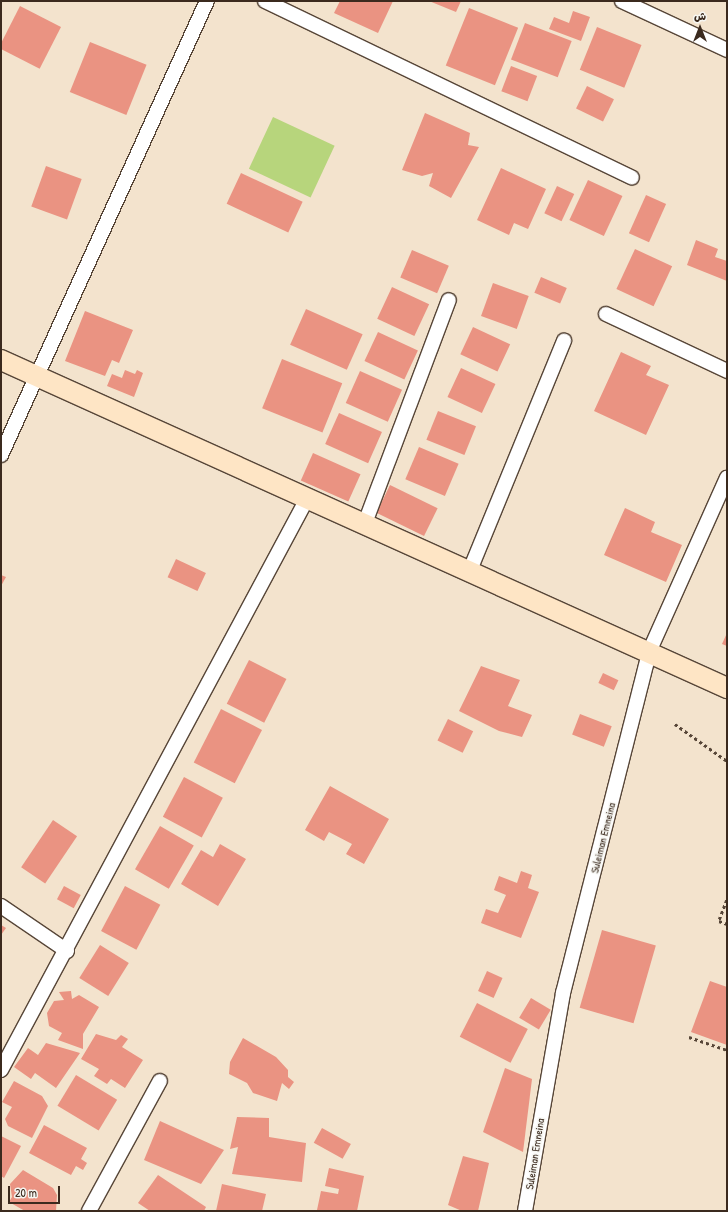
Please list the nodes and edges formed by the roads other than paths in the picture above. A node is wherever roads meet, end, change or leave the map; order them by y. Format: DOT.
graph roads {
  1 [pos="207,1"];
  2 [pos="266,1"];
  3 [pos="622,1"];
  4 [pos="727,50"];
  5 [pos="632,178"];
  6 [pos="449,300"];
  7 [pos="606,314"];
  8 [pos="564,340"];
  9 [pos="1,360"];
  10 [pos="727,371"];
  11 [pos="38,376"];
  12 [pos="1,455"];
  13 [pos="727,478"];
  14 [pos="308,497"];
  15 [pos="365,523"];
  16 [pos="470,570"];
  17 [pos="649,652"];
  18 [pos="727,688"];
  19 [pos="1,906"];
  20 [pos="67,951"];
  21 [pos="1,1070"];
  22 [pos="160,1081"];
  23 [pos="89,1211"];
  24 [pos="525,1211"];
  1 -- 11 [label="street"];
  2 -- 5 [label="street"];
  3 -- 4 [label="street"];
  6 -- 15 [label="street"];
  7 -- 10 [label="street"];
  8 -- 16 [label="street"];
  9 -- 11 [label="street"];
  11 -- 12 [label="street"];
  11 -- 14 [label="street"];
  13 -- 17 [label="street, Suleiman Emneina"];
  14 -- 15 [label="street"];
  14 -- 20 [label="street"];
  15 -- 16 [label="street"];
  16 -- 17 [label="street"];
  17 -- 18 [label="street"];
  17 -- 24 [label="street, Suleiman Emneina"];
  19 -- 20 [label="street"];
  20 -- 21 [label="street"];
  22 -- 23 [label="street"];
}
